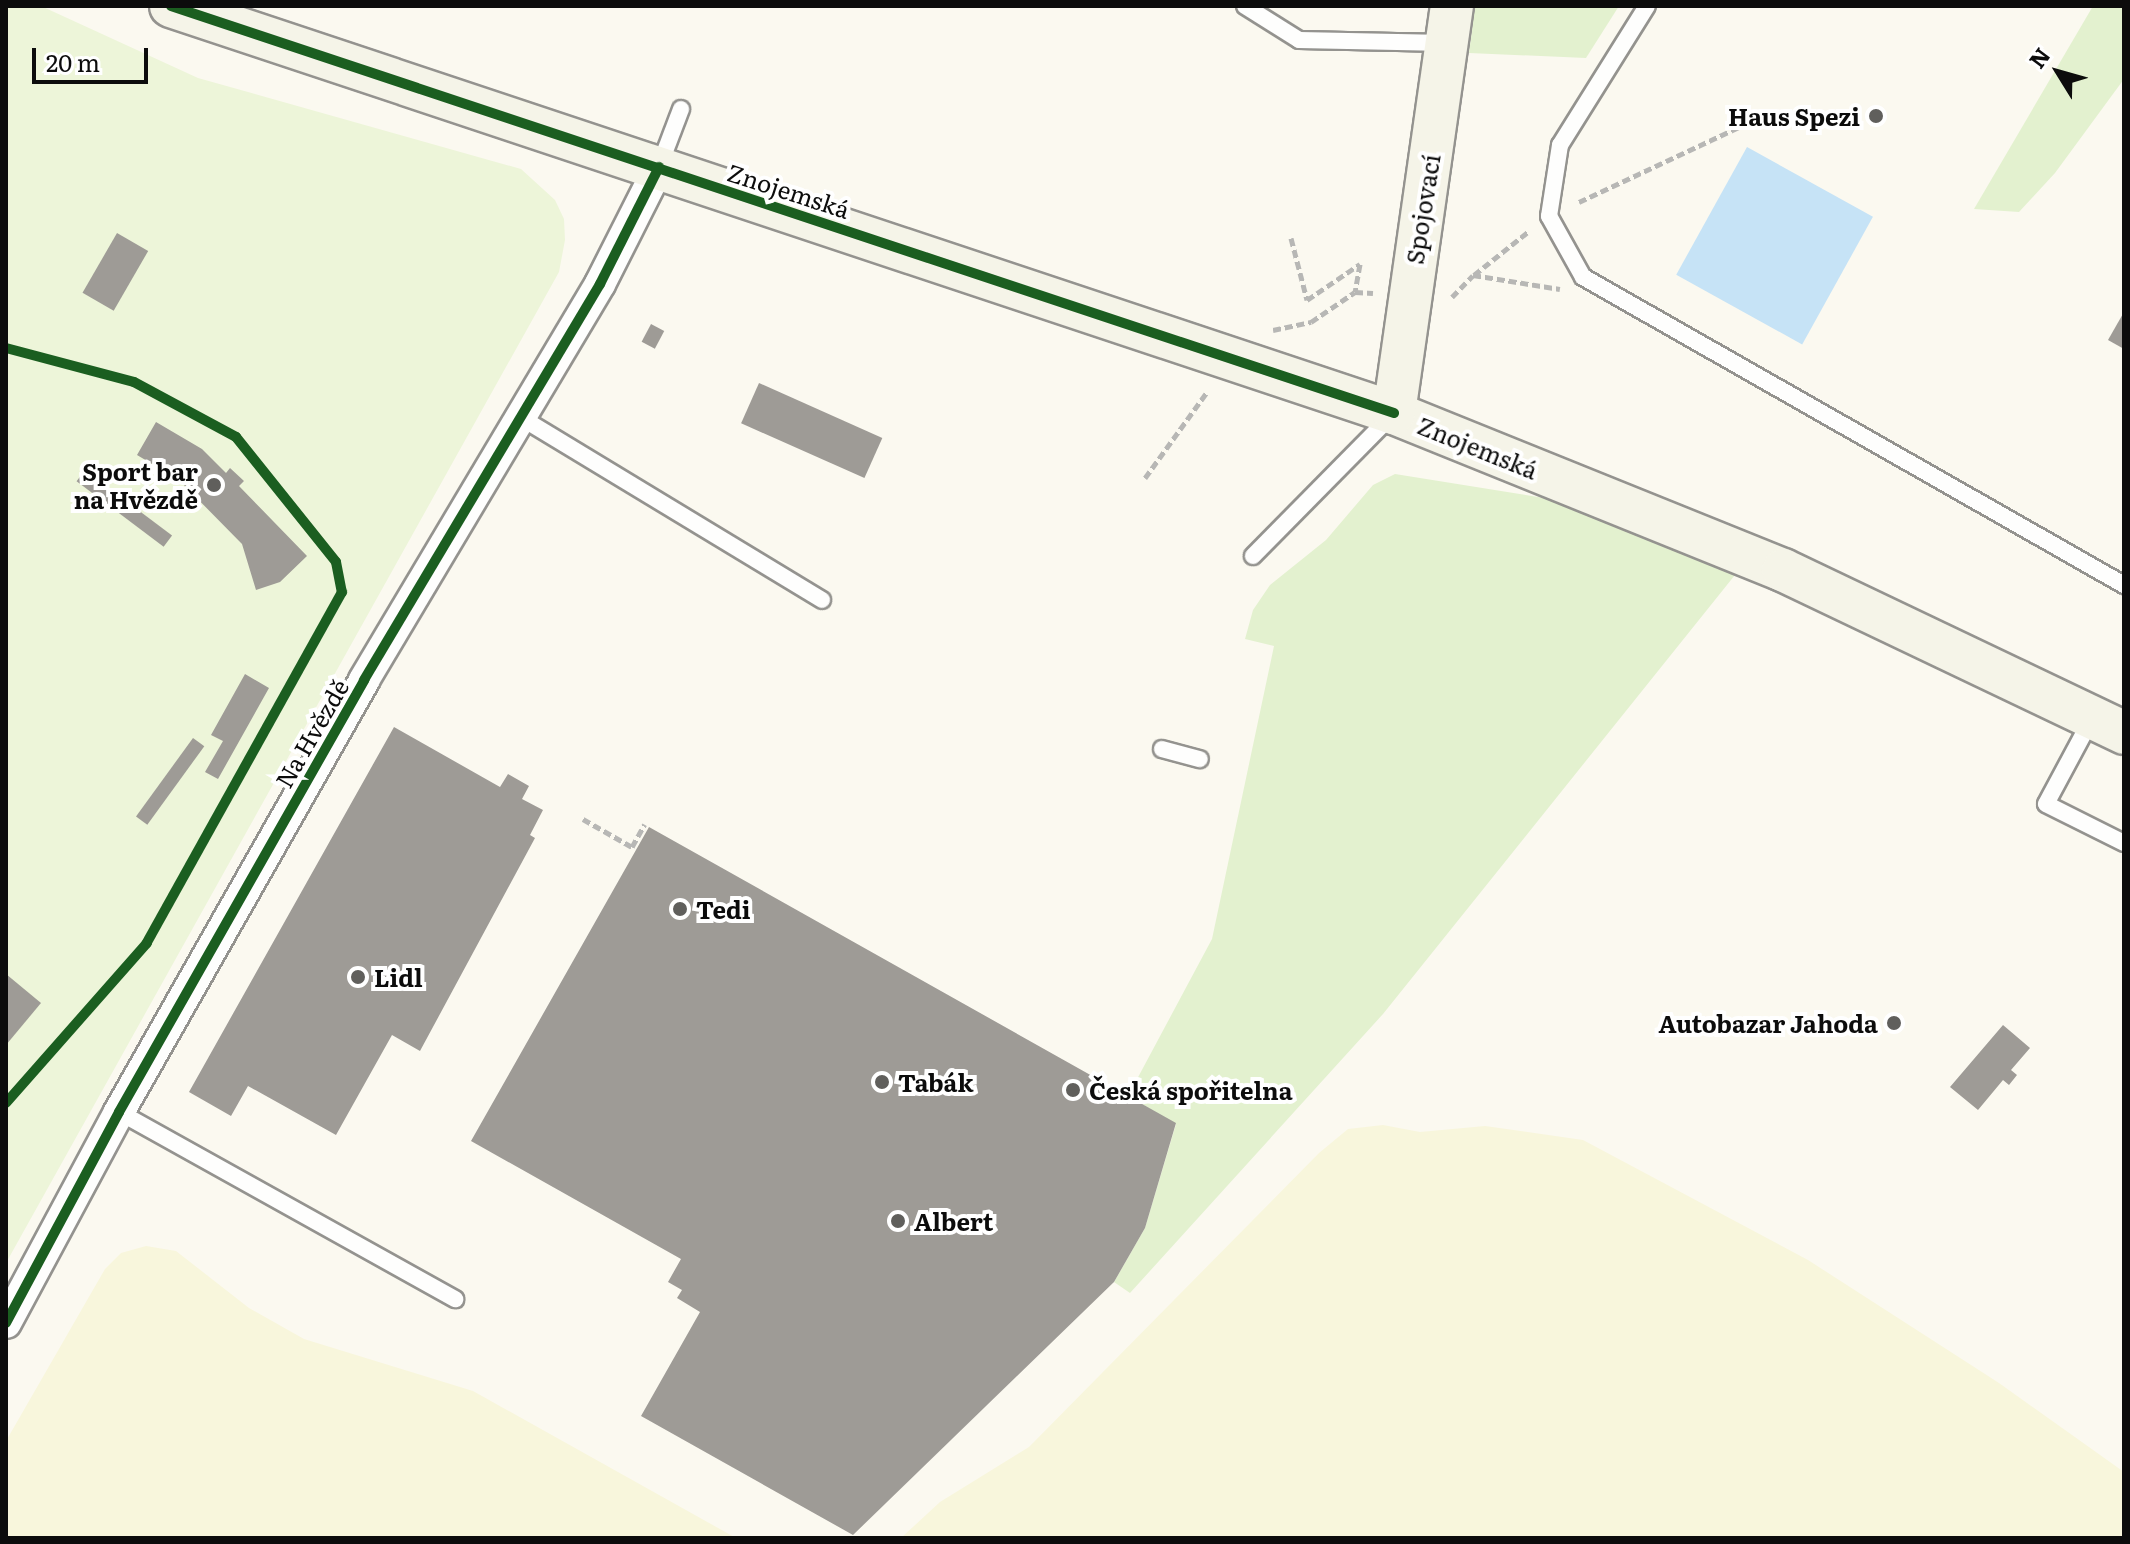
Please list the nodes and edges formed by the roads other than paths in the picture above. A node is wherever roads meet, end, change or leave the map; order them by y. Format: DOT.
graph roads {
  1 [pos="171,6"];
  2 [pos="1245,6"];
  3 [pos="1647,6"];
  4 [pos="1450,25"];
  5 [pos="681,109"];
  6 [pos="659,167"];
  7 [pos="1394,413"];
  8 [pos="520,417"];
  9 [pos="1253,556"];
  10 [pos="2124,585"];
  11 [pos="822,600"];
  12 [pos="2108,725"];
  13 [pos="1162,749"];
  14 [pos="1200,759"];
  15 [pos="2124,843"];
  16 [pos="119,1112"];
  17 [pos="455,1299"];
  18 [pos="6,1323"];
  1 -- 6 [label="street, Znojemská"];
  2 -- 4 [label="lane"];
  3 -- 10 [label="lane"];
  4 -- 7 [label="street, Spojovací"];
  5 -- 6 [label="lane"];
  6 -- 7 [label="street, Znojemská"];
  6 -- 8 [label="street, Na Hvězdě"];
  7 -- 9 [label="lane"];
  7 -- 12 [label="street, Znojemská"];
  8 -- 11 [label="lane"];
  8 -- 16 [label="street, Na Hvězdě"];
  12 -- 15 [label="lane"];
  13 -- 14 [label="lane"];
  16 -- 17 [label="lane"];
  16 -- 18 [label="street, Na Hvězdě"];
}
